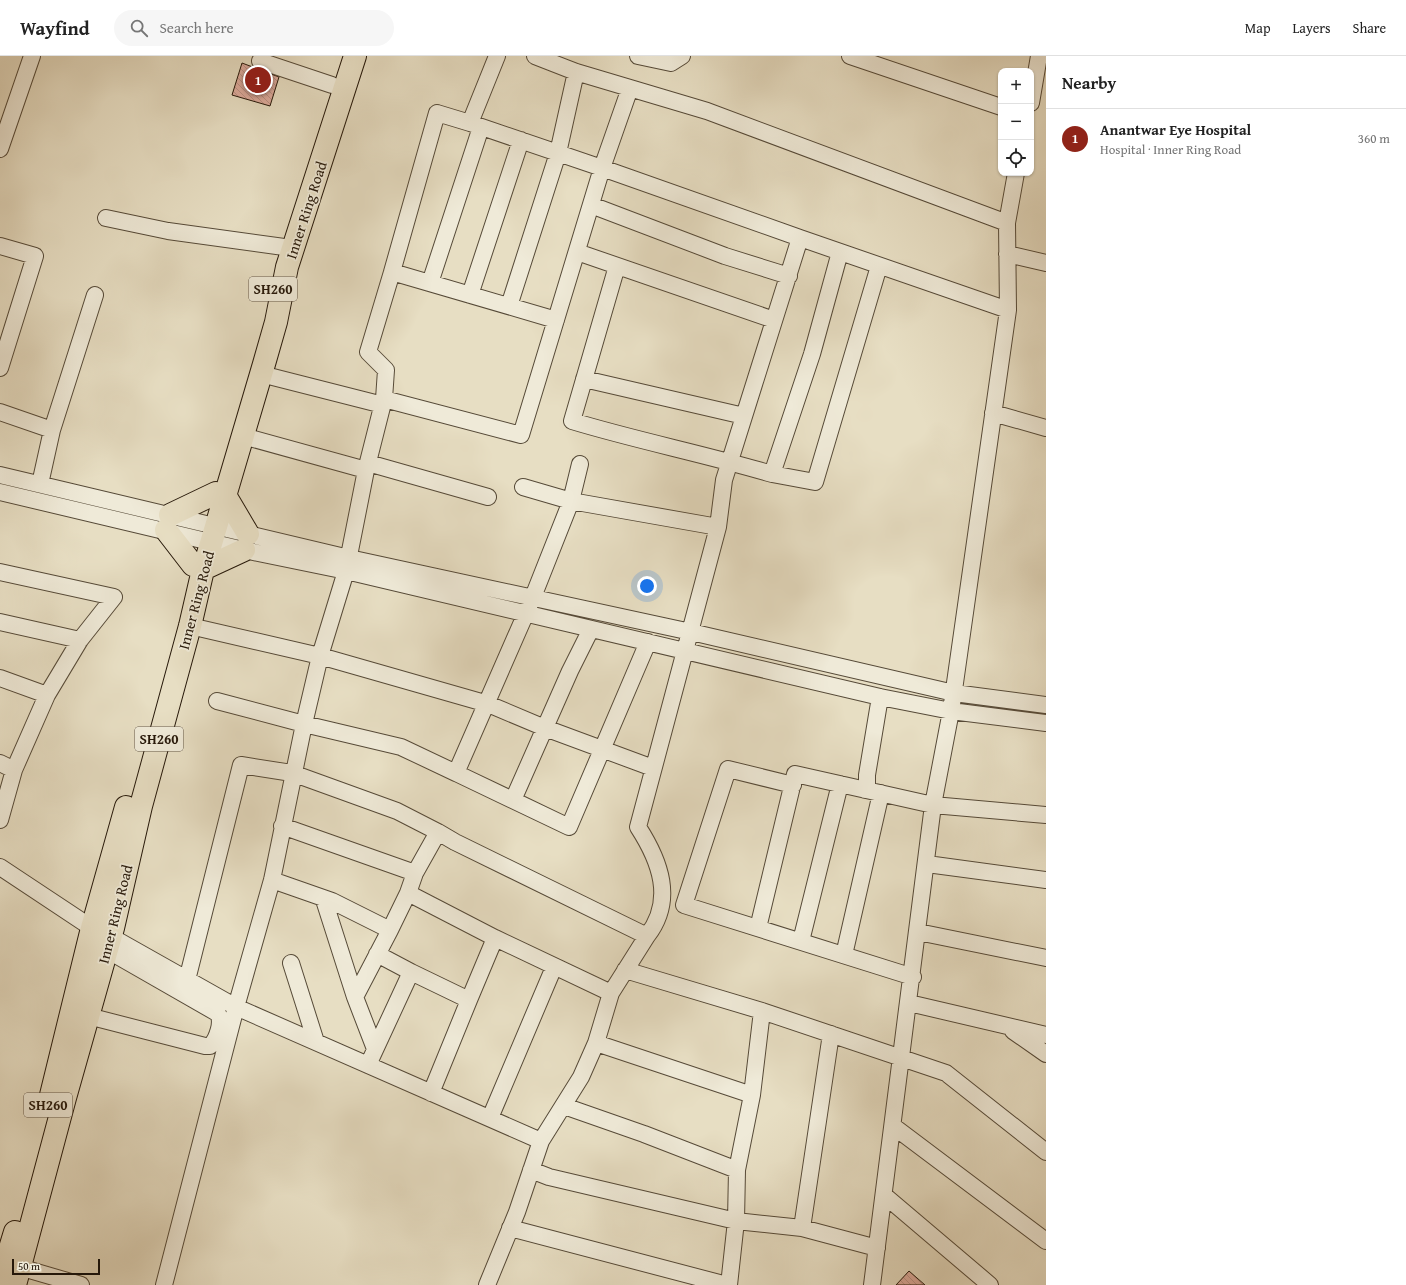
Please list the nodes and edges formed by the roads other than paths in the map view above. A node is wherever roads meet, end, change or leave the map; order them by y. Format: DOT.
graph roads {
  1 [pos="343,56"];
  2 [pos="355,56"];
  3 [pos="497,56"];
  4 [pos="535,56"];
  5 [pos="638,56"];
  6 [pos="682,56"];
  7 [pos="850,56"];
  8 [pos="1039,56"];
  9 [pos="28,57"];
  10 [pos="260,61"];
  11 [pos="576,72"];
  12 [pos="332,85"];
  13 [pos="1034,85"];
  14 [pos="630,88"];
  15 [pos="998,106"];
  16 [pos="475,125"];
  17 [pos="521,140"];
  18 [pos="0,149"];
  19 [pos="558,153"];
  20 [pos="602,168"];
  21 [pos="1015,176"];
  22 [pos="591,205"];
  23 [pos="106,218"];
  24 [pos="1007,223"];
  25 [pos="800,238"];
  26 [pos="0,246"];
  27 [pos="284,247"];
  28 [pos="577,252"];
  29 [pos="840,252"];
  30 [pos="1007,254"];
  31 [pos="1046,263"];
  32 [pos="617,266"];
  33 [pos="879,266"];
  34 [pos="392,272"];
  35 [pos="788,276"];
  36 [pos="430,283"];
  37 [pos="95,295"];
  38 [pos="470,295"];
  39 [pos="509,306"];
  40 [pos="1008,310"];
  41 [pos="556,320"];
  42 [pos="774,320"];
  43 [pos="0,368"];
  44 [pos="261,374"];
  45 [pos="584,379"];
  46 [pos="383,402"];
  47 [pos="0,412"];
  48 [pos="993,413"];
  49 [pos="744,416"];
  50 [pos="1046,428"];
  51 [pos="52,430"];
  52 [pos="243,436"];
  53 [pos="730,462"];
  54 [pos="580,464"];
  55 [pos="367,467"];
  56 [pos="772,474"];
  57 [pos="0,475"];
  58 [pos="40,484"];
  59 [pos="522,487"];
  60 [pos="0,492"];
  61 [pos="220,494"];
  62 [pos="488,497"];
  63 [pos="571,501"];
  64 [pos="168,523"];
  65 [pos="718,527"];
  66 [pos="208,533"];
  67 [pos="246,542"];
  68 [pos="347,565"];
  69 [pos="198,567"];
  70 [pos="0,572"];
  71 [pos="533,597"];
  72 [pos="526,614"];
  73 [pos="0,622"];
  74 [pos="190,626"];
  75 [pos="591,629"];
  76 [pos="691,632"];
  77 [pos="80,640"];
  78 [pos="648,642"];
  79 [pos="686,651"];
  80 [pos="320,656"];
  81 [pos="0,678"];
  82 [pos="954,693"];
  83 [pos="47,695"];
  84 [pos="880,697"];
  85 [pos="217,701"];
  86 [pos="488,704"];
  87 [pos="1046,705"];
  88 [pos="951,711"];
  89 [pos="1046,722"];
  90 [pos="304,724"];
  91 [pos="545,728"];
  92 [pos="603,749"];
  93 [pos="7,767"];
  94 [pos="653,768"];
  95 [pos="292,773"];
  96 [pos="456,773"];
  97 [pos="840,784"];
  98 [pos="793,785"];
  99 [pos="864,790"];
  100 [pos="881,793"];
  101 [pos="513,800"];
  102 [pos="933,805"];
  103 [pos="1046,815"];
  104 [pos="0,820"];
  105 [pos="282,826"];
  106 [pos="438,832"];
  107 [pos="927,864"];
  108 [pos="0,867"];
  109 [pos="415,873"];
  110 [pos="272,880"];
  111 [pos="1046,880"];
  112 [pos="408,893"];
  113 [pos="324,900"];
  114 [pos="758,928"];
  115 [pos="390,930"];
  116 [pos="918,932"];
  117 [pos="647,936"];
  118 [pos="103,938"];
  119 [pos="495,938"];
  120 [pos="801,941"];
  121 [pos="377,954"];
  122 [pos="844,955"];
  123 [pos="1046,958"];
  124 [pos="291,963"];
  125 [pos="554,967"];
  126 [pos="625,970"];
  127 [pos="411,972"];
  128 [pos="913,977"];
  129 [pos="188,980"];
  130 [pos="611,993"];
  131 [pos="355,997"];
  132 [pos="469,1000"];
  133 [pos="909,1003"];
  134 [pos="236,1007"];
  135 [pos="762,1011"];
  136 [pos="88,1016"];
  137 [pos="1008,1026"];
  138 [pos="831,1034"];
  139 [pos="1046,1035"];
  140 [pos="316,1042"];
  141 [pos="596,1043"];
  142 [pos="375,1049"];
  143 [pos="1046,1054"];
  144 [pos="902,1058"];
  145 [pos="368,1065"];
  146 [pos="431,1092"];
  147 [pos="752,1095"];
  148 [pos="564,1106"];
  149 [pos="490,1118"];
  150 [pos="893,1126"];
  151 [pos="541,1141"];
  152 [pos="1046,1152"];
  153 [pos="531,1170"];
  154 [pos="737,1170"];
  155 [pos="884,1195"];
  156 [pos="736,1221"];
  157 [pos="510,1228"];
  158 [pos="802,1228"];
  159 [pos="1046,1241"];
  160 [pos="877,1248"];
  161 [pos="8,1271"];
  162 [pos="81,1285"];
  163 [pos="164,1285"];
  164 [pos="487,1285"];
  165 [pos="728,1285"];
  166 [pos="873,1285"];
  167 [pos="990,1285"];
  1 -- 12 [label="highway, Inner Ring Road / SH260"];
  2 -- 44 [label="highway, Inner Ring Road"];
  3 -- 16 [label="street"];
  4 -- 11 [label="street"];
  5 -- 6 [label="street"];
  7 -- 15 [label="street"];
  8 -- 13 [label="street"];
  9 -- 18 [label="street"];
  10 -- 12 [label="street"];
  11 -- 14 [label="street"];
  11 -- 19 [label="street"];
  12 -- 27 [label="highway, Inner Ring Road / SH260"];
  14 -- 20 [label="street"];
  14 -- 24 [label="street"];
  16 -- 17 [label="street"];
  16 -- 34 [label="street"];
  16 -- 36 [label="street"];
  17 -- 19 [label="street"];
  17 -- 38 [label="street"];
  19 -- 20 [label="street"];
  19 -- 39 [label="street"];
  20 -- 22 [label="street"];
  20 -- 25 [label="street"];
  21 -- 24 [label="street"];
  22 -- 28 [label="street"];
  22 -- 35 [label="street"];
  23 -- 27 [label="street"];
  24 -- 30 [label="street"];
  25 -- 29 [label="street"];
  25 -- 35 [label="street"];
  26 -- 43 [label="street"];
  27 -- 61 [label="highway, Inner Ring Road / SH260"];
  28 -- 32 [label="street"];
  28 -- 41 [label="street"];
  29 -- 33 [label="street"];
  29 -- 56 [label="street"];
  30 -- 31 [label="street"];
  30 -- 40 [label="street"];
  32 -- 42 [label="street"];
  32 -- 45 [label="street"];
  33 -- 40 [label="street"];
  33 -- 56 [label="street"];
  34 -- 36 [label="street"];
  34 -- 46 [label="street"];
  35 -- 42 [label="street"];
  36 -- 38 [label="street"];
  37 -- 51 [label="street"];
  38 -- 39 [label="street"];
  39 -- 41 [label="street"];
  40 -- 48 [label="street"];
  41 -- 46 [label="street"];
  42 -- 49 [label="street"];
  44 -- 46 [label="street"];
  44 -- 52 [label="highway, Inner Ring Road"];
  45 -- 49 [label="street"];
  45 -- 53 [label="street"];
  46 -- 55 [label="street"];
  47 -- 51 [label="street"];
  48 -- 50 [label="street"];
  48 -- 82 [label="street"];
  49 -- 53 [label="street"];
  51 -- 58 [label="street"];
  52 -- 55 [label="street"];
  52 -- 61 [label="highway, Inner Ring Road"];
  53 -- 56 [label="street"];
  53 -- 65 [label="street"];
  54 -- 63 [label="street"];
  55 -- 62 [label="street"];
  55 -- 68 [label="street"];
  57 -- 58 [label="street"];
  58 -- 64 [label="street"];
  59 -- 63 [label="street"];
  60 -- 64 [label="street"];
  61 -- 64 [label="highway"];
  61 -- 66 [label="highway, Inner Ring Road"];
  61 -- 67 [label="highway"];
  63 -- 65 [label="street"];
  63 -- 71 [label="street"];
  64 -- 66 [label="street"];
  64 -- 69 [label="highway"];
  65 -- 76 [label="street"];
  66 -- 67 [label="street"];
  66 -- 69 [label="highway, Inner Ring Road / SH260"];
  67 -- 68 [label="street"];
  67 -- 69 [label="highway"];
  68 -- 71 [label="street"];
  68 -- 72 [label="street"];
  68 -- 80 [label="street"];
  69 -- 74 [label="highway, Inner Ring Road / SH260"];
  69 -- 118 [label="highway, Inner Ring Road / SH260"];
  70 -- 77 [label="street"];
  71 -- 72 [label="street"];
  71 -- 76 [label="street"];
  72 -- 75 [label="street"];
  72 -- 86 [label="street"];
  73 -- 77 [label="street"];
  74 -- 80 [label="street"];
  74 -- 118 [label="highway, Inner Ring Road / SH260"];
  75 -- 78 [label="street"];
  75 -- 91 [label="street"];
  76 -- 79 [label="street"];
  76 -- 82 [label="street"];
  77 -- 83 [label="street"];
  78 -- 79 [label="street"];
  78 -- 92 [label="street"];
  79 -- 84 [label="street"];
  79 -- 94 [label="street"];
  80 -- 86 [label="street"];
  80 -- 90 [label="street"];
  81 -- 83 [label="street"];
  82 -- 87 [label="street"];
  82 -- 88 [label="street"];
  83 -- 93 [label="street"];
  84 -- 88 [label="street"];
  84 -- 99 [label="street"];
  85 -- 90 [label="street"];
  86 -- 91 [label="street"];
  86 -- 96 [label="street"];
  88 -- 89 [label="street"];
  88 -- 102 [label="street"];
  90 -- 95 [label="street"];
  90 -- 96 [label="street"];
  91 -- 92 [label="street"];
  91 -- 101 [label="street"];
  92 -- 94 [label="street"];
  92 -- 101 [label="street"];
  93 -- 104 [label="street"];
  94 -- 117 [label="street"];
  95 -- 105 [label="street"];
  95 -- 106 [label="street"];
  95 -- 129 [label="street"];
  96 -- 101 [label="street"];
  97 -- 98 [label="street"];
  97 -- 99 [label="street"];
  97 -- 120 [label="street"];
  98 -- 114 [label="street"];
  98 -- 114 [label="street"];
  99 -- 100 [label="street"];
  100 -- 102 [label="street"];
  100 -- 122 [label="street"];
  102 -- 103 [label="street"];
  102 -- 107 [label="street"];
  105 -- 109 [label="street"];
  105 -- 110 [label="street"];
  106 -- 109 [label="street"];
  106 -- 117 [label="street"];
  107 -- 111 [label="street"];
  107 -- 116 [label="street"];
  108 -- 118 [label="street"];
  109 -- 112 [label="street"];
  110 -- 113 [label="street"];
  110 -- 134 [label="street"];
  112 -- 115 [label="street"];
  112 -- 119 [label="street"];
  113 -- 115 [label="street"];
  113 -- 131 [label="street"];
  114 -- 120 [label="street"];
  115 -- 121 [label="street"];
  116 -- 123 [label="street"];
  116 -- 128 [label="street"];
  117 -- 126 [label="street"];
  118 -- 129 [label="street"];
  118 -- 136 [label="highway, Inner Ring Road"];
  118 -- 136 [label="street"];
  118 -- 161 [label="highway, Inner Ring Road / SH260"];
  119 -- 125 [label="street"];
  119 -- 132 [label="street"];
  120 -- 122 [label="street"];
  121 -- 127 [label="street"];
  121 -- 131 [label="street"];
  122 -- 128 [label="street"];
  124 -- 140 [label="street"];
  125 -- 130 [label="street"];
  125 -- 149 [label="street"];
  126 -- 130 [label="street"];
  126 -- 135 [label="street"];
  127 -- 132 [label="street"];
  127 -- 142 [label="street"];
  128 -- 133 [label="street"];
  129 -- 134 [label="street"];
  130 -- 141 [label="street"];
  131 -- 142 [label="street"];
  132 -- 146 [label="street"];
  133 -- 137 [label="street"];
  133 -- 144 [label="street"];
  134 -- 140 [label="street"];
  134 -- 163 [label="street"];
  135 -- 138 [label="street"];
  135 -- 147 [label="street"];
  136 -- 161 [label="highway, Inner Ring Road"];
  137 -- 139 [label="street"];
  137 -- 143 [label="street"];
  138 -- 144 [label="street"];
  138 -- 158 [label="street"];
  140 -- 145 [label="street"];
  141 -- 147 [label="street"];
  141 -- 148 [label="street"];
  142 -- 145 [label="street"];
  144 -- 150 [label="street"];
  144 -- 152 [label="street"];
  145 -- 146 [label="street"];
  146 -- 149 [label="street"];
  147 -- 154 [label="street"];
  148 -- 151 [label="street"];
  148 -- 154 [label="street"];
  149 -- 151 [label="street"];
  150 -- 155 [label="street"];
  150 -- 159 [label="street"];
  151 -- 153 [label="street"];
  153 -- 156 [label="street"];
  153 -- 157 [label="street"];
  154 -- 156 [label="street"];
  155 -- 160 [label="street"];
  155 -- 167 [label="street"];
  156 -- 158 [label="street"];
  156 -- 165 [label="street"];
  157 -- 164 [label="street"];
  157 -- 165 [label="street"];
  158 -- 160 [label="street"];
  160 -- 166 [label="street"];
  161 -- 162 [label="street"];
}
